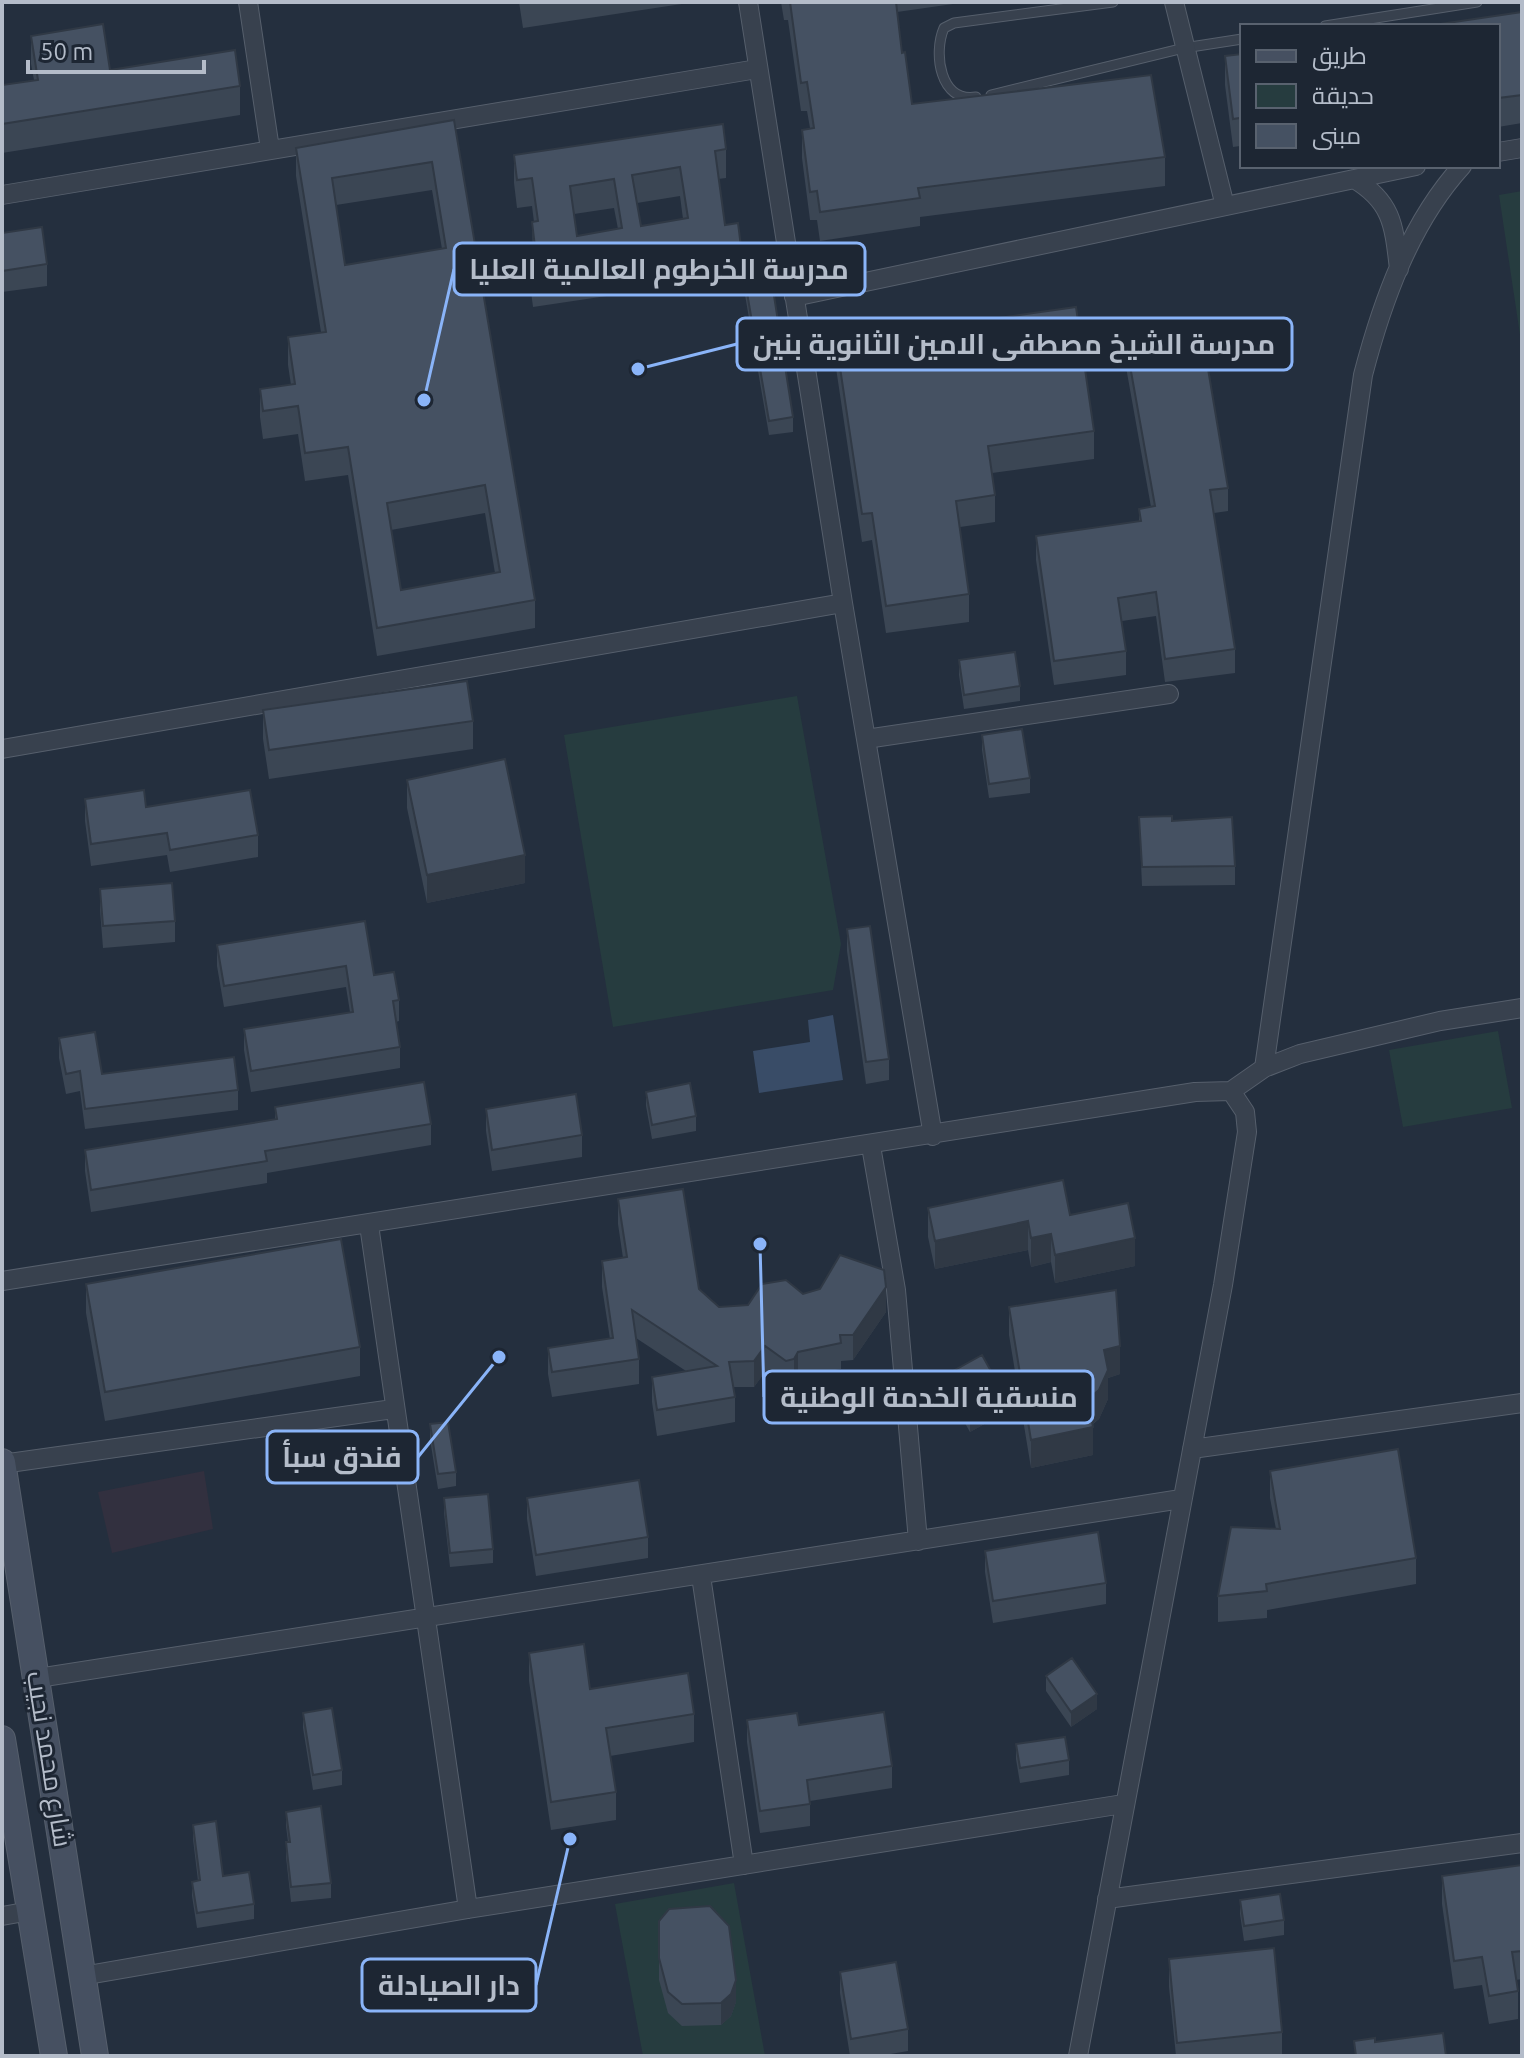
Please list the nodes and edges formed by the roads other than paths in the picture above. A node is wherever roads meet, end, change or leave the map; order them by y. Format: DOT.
graph roads {
  1 [pos="248,2"];
  2 [pos="748,2"];
  3 [pos="1113,2"];
  4 [pos="1174,2"];
  5 [pos="1477,2"];
  6 [pos="1338,24"];
  7 [pos="1240,39"];
  8 [pos="1184,48"];
  9 [pos="757,69"];
  10 [pos="1522,148"];
  11 [pos="270,149"];
  12 [pos="1500,152"];
  13 [pos="1406,168"];
  14 [pos="1460,168"];
  15 [pos="1354,179"];
  16 [pos="2,195"];
  17 [pos="1225,206"];
  18 [pos="1399,269"];
  19 [pos="794,297"];
  20 [pos="843,603"];
  21 [pos="1169,694"];
  22 [pos="866,739"];
  23 [pos="2,749"];
  24 [pos="1522,1008"];
  25 [pos="1264,1068"];
  26 [pos="1231,1091"];
  27 [pos="933,1136"];
  28 [pos="871,1146"];
  29 [pos="369,1225"];
  30 [pos="2,1281"];
  31 [pos="1522,1403"];
  32 [pos="393,1409"];
  33 [pos="1192,1449"];
  34 [pos="2,1463"];
  35 [pos="1181,1499"];
  36 [pos="918,1541"];
  37 [pos="701,1576"];
  38 [pos="424,1620"];
  39 [pos="38,1678"];
  40 [pos="2,1739"];
  41 [pos="1123,1804"];
  42 [pos="1522,1843"];
  43 [pos="744,1865"];
  44 [pos="1107,1899"];
  45 [pos="468,1909"];
  46 [pos="30,1911"];
  47 [pos="2,1916"];
  48 [pos="82,1976"];
  49 [pos="54,2056"];
  50 [pos="95,2056"];
  51 [pos="1078,2056"];
  1 -- 11 [label="street"];
  2 -- 9 [label="street"];
  3 -- 8 [label="lane"];
  4 -- 8 [label="street"];
  5 -- 6 [label="lane"];
  7 -- 8 [label="lane"];
  8 -- 17 [label="street"];
  9 -- 11 [label="street"];
  9 -- 19 [label="street"];
  10 -- 12 [label="street"];
  11 -- 16 [label="street"];
  13 -- 15 [label="street"];
  14 -- 18 [label="street"];
  15 -- 17 [label="street"];
  15 -- 18 [label="street"];
  17 -- 19 [label="street"];
  18 -- 25 [label="street"];
  19 -- 20 [label="street"];
  20 -- 22 [label="street"];
  20 -- 23 [label="street"];
  21 -- 22 [label="street"];
  22 -- 27 [label="street"];
  24 -- 25 [label="street"];
  25 -- 26 [label="street"];
  26 -- 27 [label="street"];
  26 -- 33 [label="street"];
  27 -- 28 [label="street"];
  28 -- 29 [label="street"];
  28 -- 36 [label="street"];
  29 -- 30 [label="street"];
  29 -- 32 [label="street"];
  31 -- 33 [label="street"];
  32 -- 34 [label="street"];
  32 -- 38 [label="street"];
  33 -- 35 [label="street"];
  34 -- 39 [label="main road, شارع محمد نجيب"];
  35 -- 36 [label="street"];
  35 -- 41 [label="street"];
  36 -- 37 [label="street"];
  37 -- 38 [label="street"];
  37 -- 43 [label="street"];
  38 -- 39 [label="street"];
  38 -- 45 [label="street"];
  39 -- 48 [label="main road, شارع محمد نجيب"];
  40 -- 46 [label="main road, شارع محمد نجيب"];
  41 -- 43 [label="street"];
  41 -- 44 [label="street"];
  42 -- 44 [label="street"];
  43 -- 45 [label="street"];
  44 -- 51 [label="street"];
  45 -- 48 [label="street"];
  46 -- 47 [label="street"];
  46 -- 49 [label="main road, شارع محمد نجيب"];
  48 -- 50 [label="main road, شارع محمد نجيب"];
}
